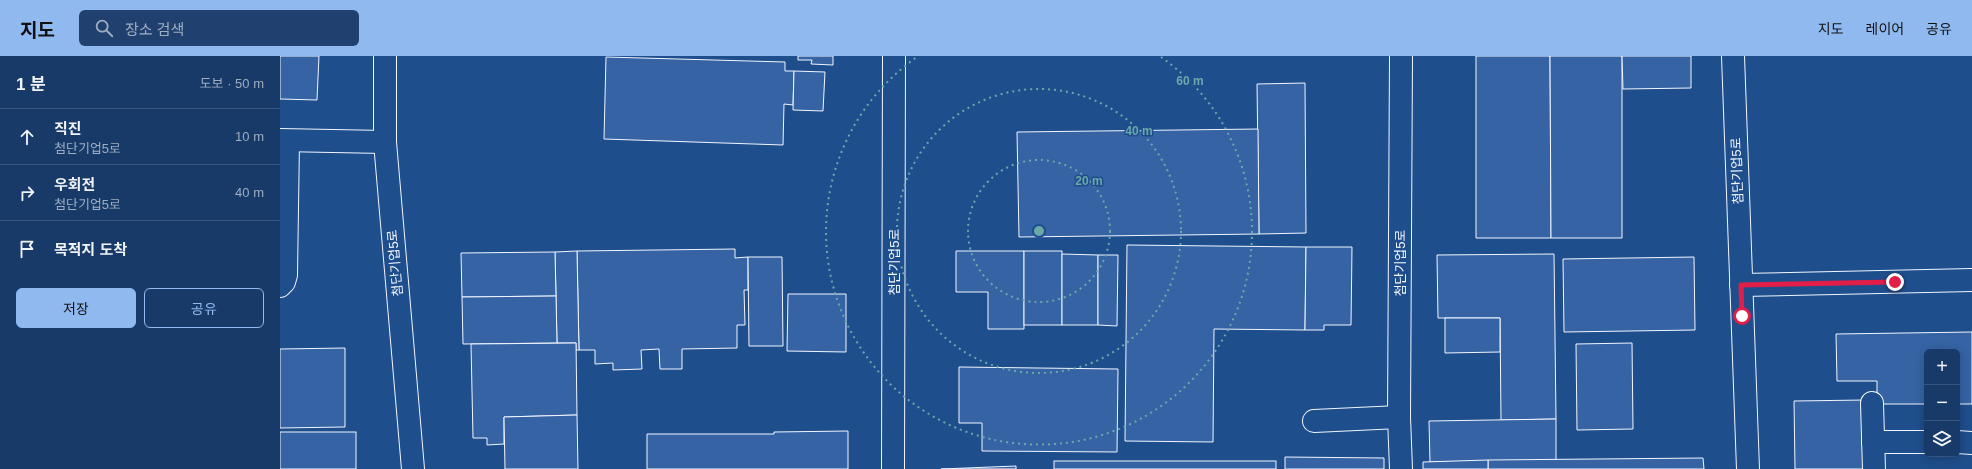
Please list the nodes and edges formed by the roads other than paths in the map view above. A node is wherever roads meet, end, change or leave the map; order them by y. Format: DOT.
graph roads {
  1 [pos="384,56"];
  2 [pos="894,56"];
  3 [pos="1401,56"];
  4 [pos="1733,56"];
  5 [pos="284,140"];
  6 [pos="385,142"];
  7 [pos="1972,280"];
  8 [pos="1741,285"];
  9 [pos="280,286"];
  10 [pos="1872,403"];
  11 [pos="1399,418"];
  12 [pos="1314,421"];
  13 [pos="1873,442"];
  14 [pos="1924,442"];
  15 [pos="1960,442"];
  16 [pos="1972,442"];
  17 [pos="413,469"];
  18 [pos="893,469"];
  19 [pos="1401,469"];
  20 [pos="1748,469"];
  21 [pos="1874,469"];
  1 -- 6 [label="street, 첨단기업5로"];
  2 -- 18 [label="street, 첨단기업5로"];
  3 -- 11 [label="street, 첨단기업5로"];
  4 -- 8 [label="street, 첨단기업5로"];
  5 -- 6 [label="street"];
  5 -- 9 [label="street"];
  6 -- 17 [label="street, 첨단기업5로"];
  7 -- 8 [label="street"];
  8 -- 20 [label="street, 첨단기업5로"];
  10 -- 13 [label="street"];
  11 -- 12 [label="street"];
  11 -- 19 [label="street, 첨단기업5로"];
  13 -- 14 [label="street"];
  13 -- 21 [label="street"];
  15 -- 16 [label="street"];
}
